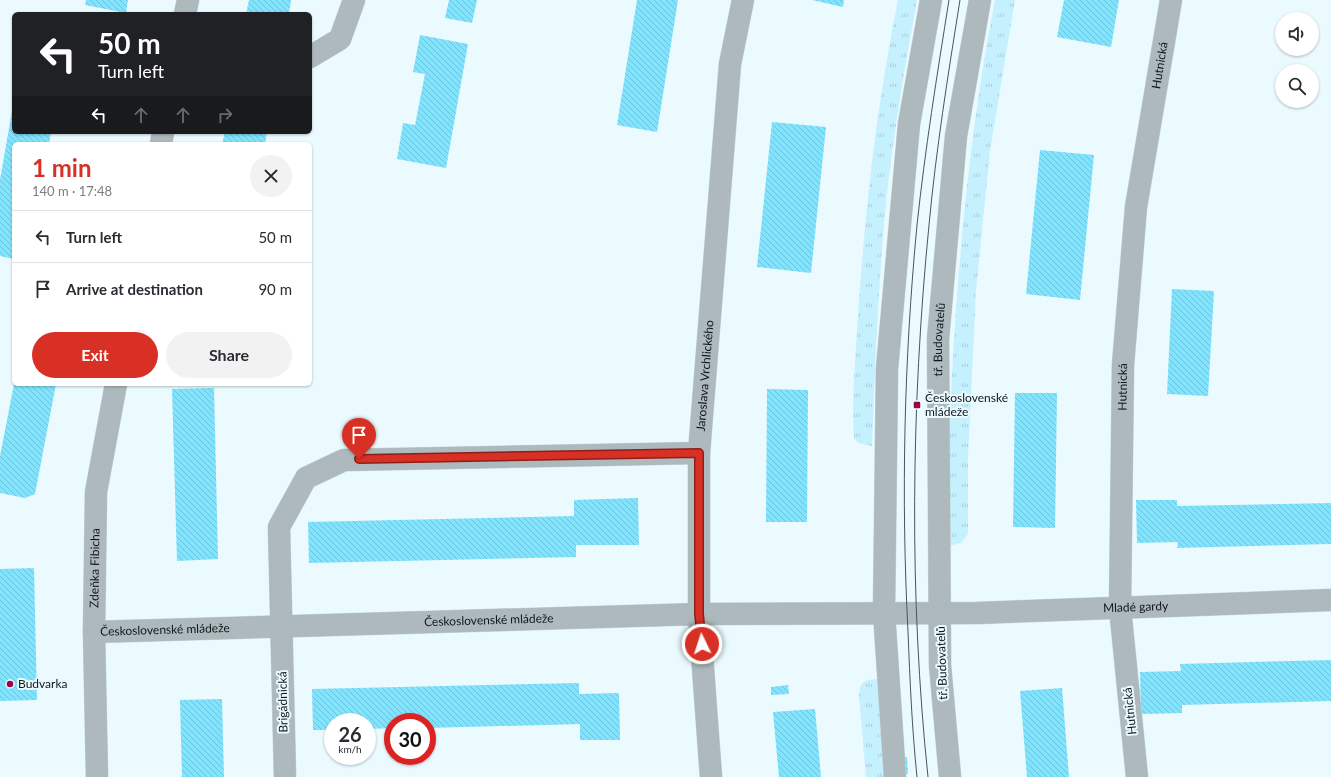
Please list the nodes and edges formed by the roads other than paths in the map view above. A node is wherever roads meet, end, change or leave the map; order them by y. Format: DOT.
graph roads {
  1 [pos="188,0"];
  2 [pos="354,0"];
  3 [pos="743,0"];
  4 [pos="931,0"];
  5 [pos="980,0"];
  6 [pos="1171,0"];
  7 [pos="185,12"];
  8 [pos="312,56"];
  9 [pos="116,386"];
  10 [pos="699,453"];
  11 [pos="1331,600"];
  12 [pos="1120,608"];
  13 [pos="884,612"];
  14 [pos="699,614"];
  15 [pos="940,614"];
  16 [pos="282,626"];
  17 [pos="94,632"];
  18 [pos="97,777"];
  19 [pos="285,777"];
  20 [pos="711,777"];
  21 [pos="895,777"];
  22 [pos="950,777"];
  23 [pos="1137,777"];
  1 -- 7 [label="street"];
  2 -- 8 [label="street"];
  3 -- 10 [label="street, Jaroslava Vrchlického"];
  4 -- 13 [label="street"];
  5 -- 15 [label="street, tř. Budovatelů"];
  6 -- 12 [label="street, Hutnická"];
  9 -- 17 [label="street, Zdeňka Fibicha"];
  10 -- 14 [label="street, Jaroslava Vrchlického"];
  10 -- 16 [label="street, Brigádnická"];
  11 -- 12 [label="street, Mladé gardy"];
  12 -- 15 [label="street, Mladé gardy"];
  12 -- 23 [label="street, Hutnická"];
  13 -- 14 [label="street, Československé mládeže"];
  13 -- 15 [label="street, Mladé gardy"];
  13 -- 21 [label="street"];
  14 -- 16 [label="street, Československé mládeže"];
  14 -- 20 [label="street, Jaroslava Vrchlického"];
  15 -- 22 [label="street, tř. Budovatelů"];
  16 -- 17 [label="street, Československé mládeže"];
  16 -- 19 [label="street, Brigádnická"];
  17 -- 18 [label="street, Zdeňka Fibicha"];
}
